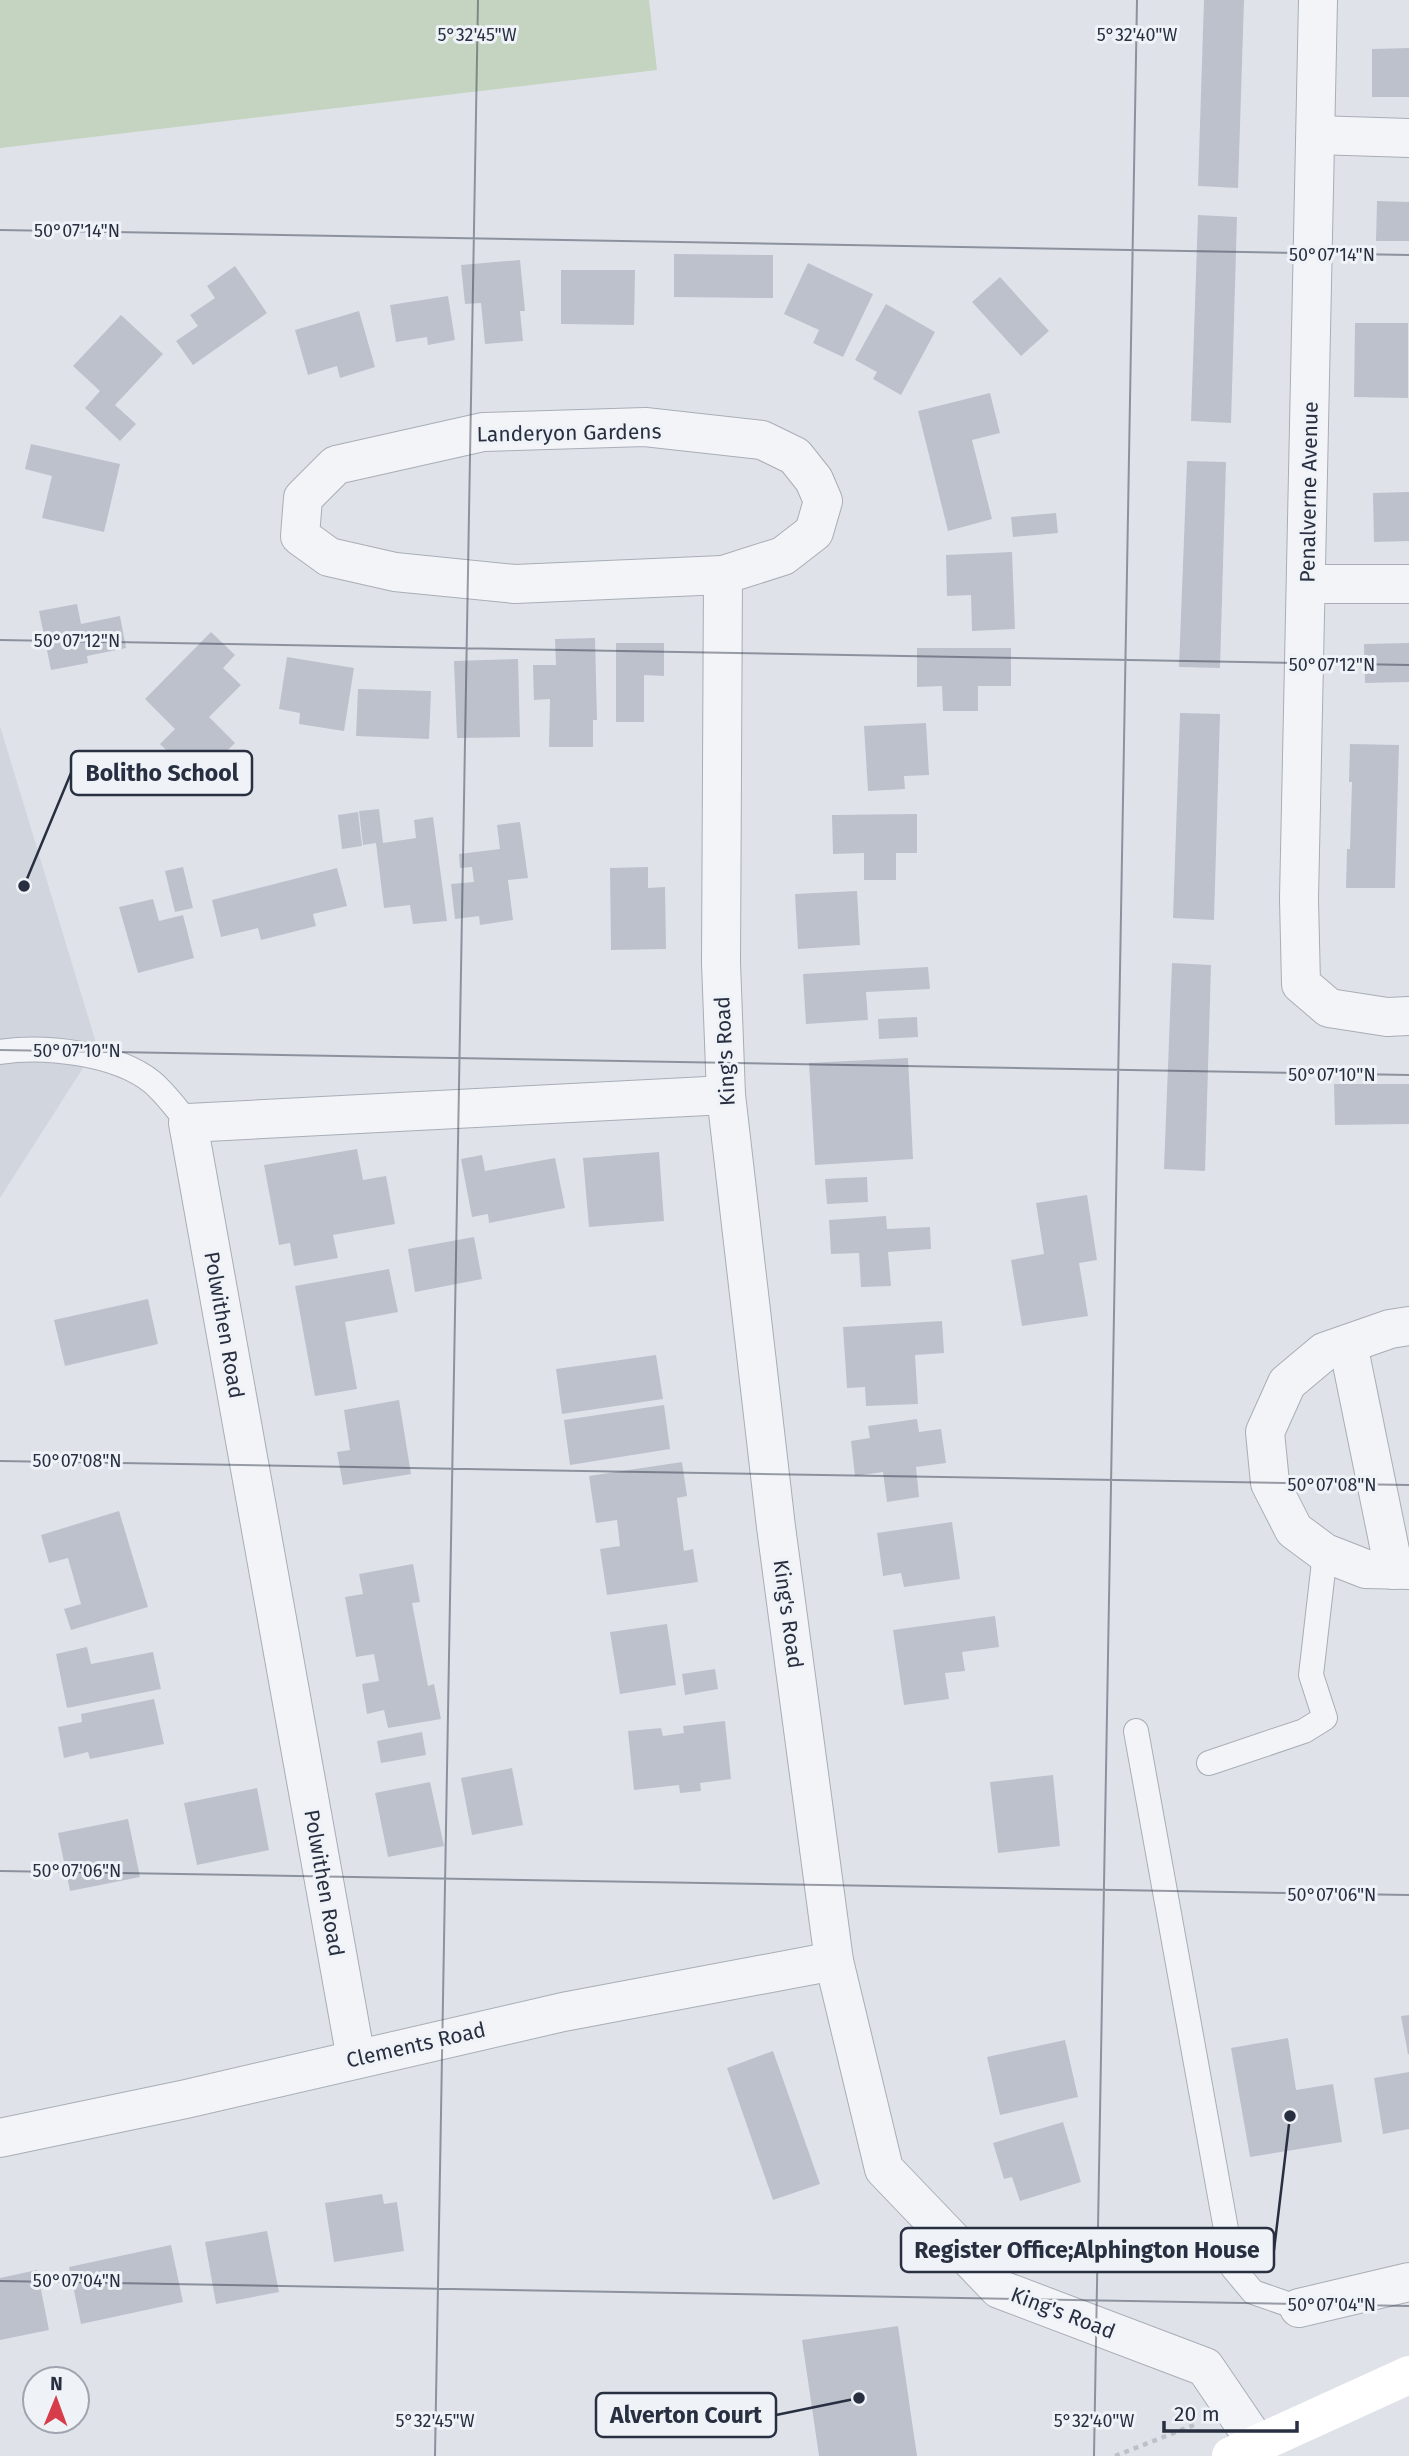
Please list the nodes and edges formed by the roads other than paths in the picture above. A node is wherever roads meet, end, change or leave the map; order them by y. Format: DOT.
graph roads {
  1 [pos="1318,0"];
  2 [pos="1316,135"];
  3 [pos="1409,138"];
  4 [pos="723,575"];
  5 [pos="1307,584"];
  6 [pos="1409,584"];
  7 [pos="1409,1016"];
  8 [pos="0,1052"];
  9 [pos="726,1095"];
  10 [pos="188,1123"];
  11 [pos="1409,1326"];
  12 [pos="1348,1344"];
  13 [pos="1325,1553"];
  14 [pos="1401,1570"];
  15 [pos="1136,1731"];
  16 [pos="1209,1763"];
  17 [pos="834,1961"];
  18 [pos="356,2059"];
  19 [pos="0,2138"];
  20 [pos="1409,2282"];
  21 [pos="1299,2308"];
  22 [pos="1409,2375"];
  23 [pos="1245,2450"];
  1 -- 2 [label="street, Penalverne Avenue"];
  2 -- 3 [label="street"];
  2 -- 5 [label="street, Penalverne Avenue"];
  4 -- 4 [label="street, Landeryon Gardens"];
  4 -- 9 [label="street, King's Road"];
  5 -- 6 [label="street"];
  5 -- 7 [label="street, Penalverne Avenue"];
  8 -- 10 [label="lane"];
  9 -- 10 [label="street"];
  9 -- 17 [label="street, King's Road"];
  10 -- 18 [label="street, Polwithen Road"];
  11 -- 12 [label="street"];
  12 -- 13 [label="street"];
  12 -- 14 [label="street"];
  13 -- 14 [label="street"];
  13 -- 16 [label="lane"];
  15 -- 21 [label="lane"];
  17 -- 18 [label="street, Clements Road"];
  17 -- 23 [label="street, King's Road"];
  18 -- 19 [label="street, Clements Road"];
  20 -- 21 [label="street"];
  22 -- 23 [label="street"];
}
